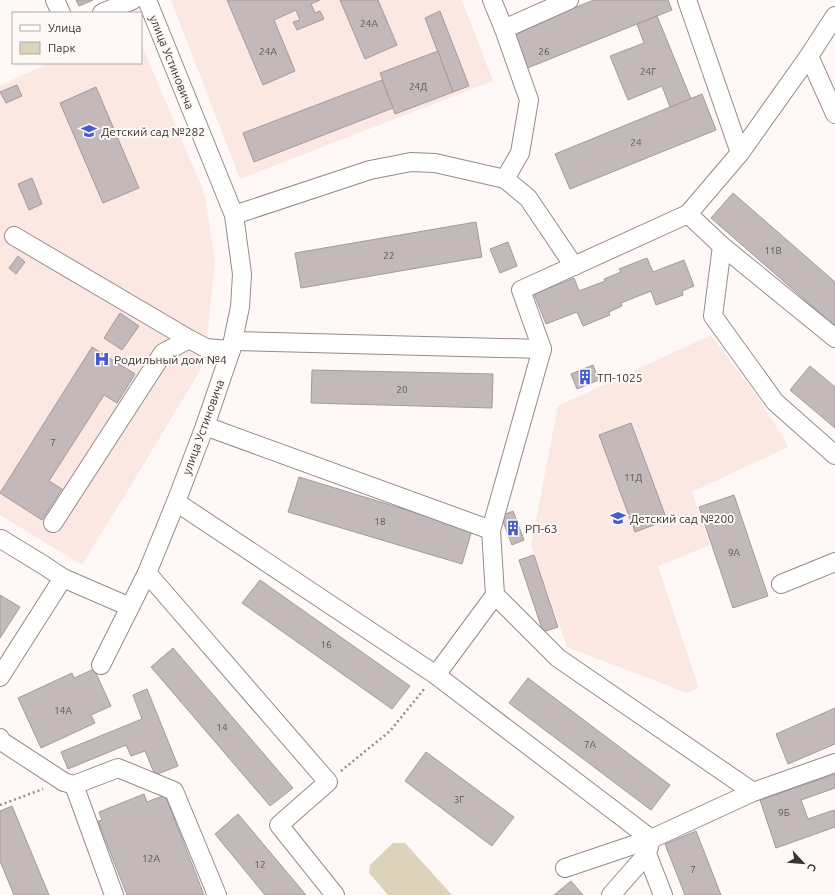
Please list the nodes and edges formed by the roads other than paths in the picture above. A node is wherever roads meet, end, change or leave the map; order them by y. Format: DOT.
graph roads {
  1 [pos="55,0"];
  2 [pos="133,0"];
  3 [pos="147,0"];
  4 [pos="492,0"];
  5 [pos="569,0"];
  6 [pos="687,0"];
  7 [pos="60,12"];
  8 [pos="104,12"];
  9 [pos="835,16"];
  10 [pos="504,29"];
  11 [pos="809,56"];
  12 [pos="835,114"];
  13 [pos="740,153"];
  14 [pos="505,179"];
  15 [pos="688,214"];
  16 [pos="234,215"];
  17 [pos="14,236"];
  18 [pos="722,246"];
  19 [pos="574,266"];
  20 [pos="835,338"];
  21 [pos="189,339"];
  22 [pos="232,346"];
  23 [pos="542,349"];
  24 [pos="205,426"];
  25 [pos="835,455"];
  26 [pos="176,502"];
  27 [pos="53,523"];
  28 [pos="491,530"];
  29 [pos="0,540"];
  30 [pos="835,562"];
  31 [pos="147,573"];
  32 [pos="63,578"];
  33 [pos="781,584"];
  34 [pos="495,595"];
  35 [pos="130,607"];
  36 [pos="101,665"];
  37 [pos="436,675"];
  38 [pos="0,677"];
  39 [pos="0,738"];
  40 [pos="835,763"];
  41 [pos="69,783"];
  42 [pos="753,792"];
  43 [pos="649,847"];
  44 [pos="565,868"];
  45 [pos="114,895"];
  46 [pos="217,895"];
  47 [pos="335,895"];
  48 [pos="611,895"];
  49 [pos="663,895"];
  1 -- 7 [label="street"];
  2 -- 8 [label="street"];
  3 -- 16 [label="street, улица Устиновича"];
  4 -- 10 [label="street"];
  5 -- 10 [label="street"];
  6 -- 13 [label="street"];
  9 -- 11 [label="street"];
  10 -- 14 [label="street"];
  11 -- 12 [label="street"];
  11 -- 13 [label="street"];
  13 -- 15 [label="street"];
  14 -- 16 [label="street"];
  14 -- 19 [label="street"];
  15 -- 18 [label="street"];
  15 -- 19 [label="street"];
  16 -- 22 [label="street, улица Устиновича"];
  17 -- 21 [label="street"];
  18 -- 20 [label="street"];
  18 -- 25 [label="street"];
  19 -- 23 [label="street"];
  21 -- 22 [label="street"];
  21 -- 27 [label="street"];
  22 -- 23 [label="street"];
  22 -- 24 [label="street, улица Устиновича"];
  23 -- 28 [label="street"];
  24 -- 26 [label="street, улица Устиновича"];
  24 -- 28 [label="street"];
  26 -- 31 [label="street, улица Устиновича"];
  26 -- 37 [label="street"];
  28 -- 34 [label="street"];
  29 -- 32 [label="street"];
  30 -- 33 [label="street"];
  31 -- 35 [label="street, улица Устиновича"];
  31 -- 47 [label="street"];
  32 -- 35 [label="street"];
  32 -- 38 [label="street"];
  34 -- 37 [label="street"];
  34 -- 42 [label="street"];
  35 -- 36 [label="street, улица Устиновича"];
  37 -- 43 [label="street"];
  39 -- 41 [label="street"];
  40 -- 42 [label="street"];
  41 -- 45 [label="street"];
  41 -- 46 [label="street"];
  42 -- 43 [label="street"];
  43 -- 44 [label="street"];
  43 -- 48 [label="street"];
  43 -- 49 [label="street"];
}
